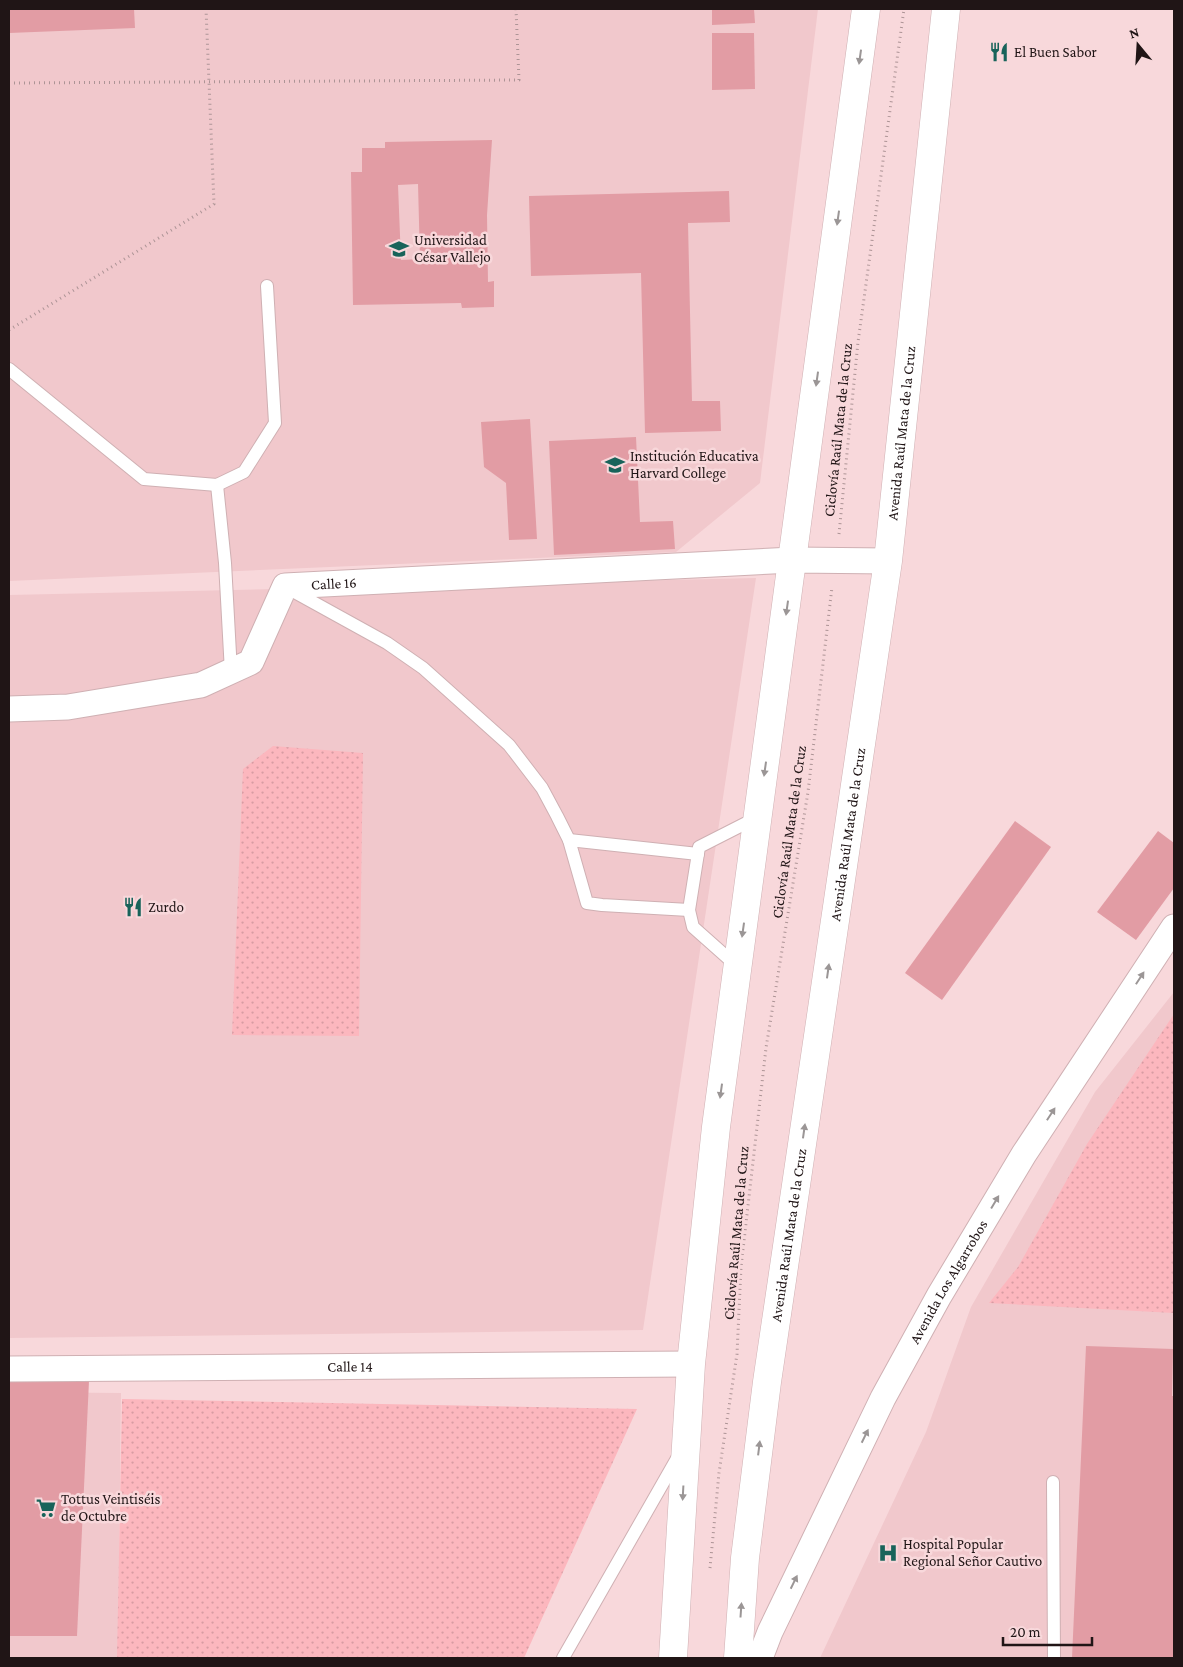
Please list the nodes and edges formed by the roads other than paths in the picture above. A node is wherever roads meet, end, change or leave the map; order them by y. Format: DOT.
graph roads {
  1 [pos="866,9"];
  2 [pos="946,9"];
  3 [pos="267,286"];
  4 [pos="9,369"];
  5 [pos="218,485"];
  6 [pos="793,560"];
  7 [pos="888,560"];
  8 [pos="285,586"];
  9 [pos="231,672"];
  10 [pos="9,709"];
  11 [pos="758,817"];
  12 [pos="569,840"];
  13 [pos="698,854"];
  14 [pos="688,910"];
  15 [pos="1174,927"];
  16 [pos="738,967"];
  17 [pos="691,1364"];
  18 [pos="9,1368"];
  19 [pos="686,1444"];
  20 [pos="1053,1482"];
  21 [pos="564,1658"];
  22 [pos="673,1658"];
  23 [pos="738,1658"];
  24 [pos="760,1658"];
  25 [pos="1054,1658"];
  1 -- 6 [label="main road, one-way"];
  2 -- 7 [label="main road, Avenida Raúl Mata de la Cruz"];
  3 -- 5 [label="lane"];
  4 -- 5 [label="lane"];
  5 -- 9 [label="lane"];
  6 -- 7 [label="street, Calle 16"];
  6 -- 8 [label="street, Calle 16"];
  6 -- 11 [label="main road, one-way"];
  23 -- 7 [label="main road, Avenida Raúl Mata de la Cruz, one-way"];
  8 -- 9 [label="street"];
  8 -- 12 [label="lane"];
  9 -- 10 [label="street"];
  11 -- 13 [label="lane"];
  11 -- 16 [label="main road, one-way"];
  12 -- 13 [label="lane"];
  12 -- 14 [label="lane"];
  13 -- 14 [label="lane"];
  14 -- 16 [label="lane"];
  24 -- 15 [label="street, Avenida Los Algarrobos, one-way"];
  16 -- 17 [label="main road, one-way"];
  17 -- 18 [label="street, Calle 14"];
  17 -- 19 [label="main road"];
  19 -- 21 [label="lane"];
  19 -- 22 [label="main road, one-way"];
  20 -- 25 [label="lane"];
}
